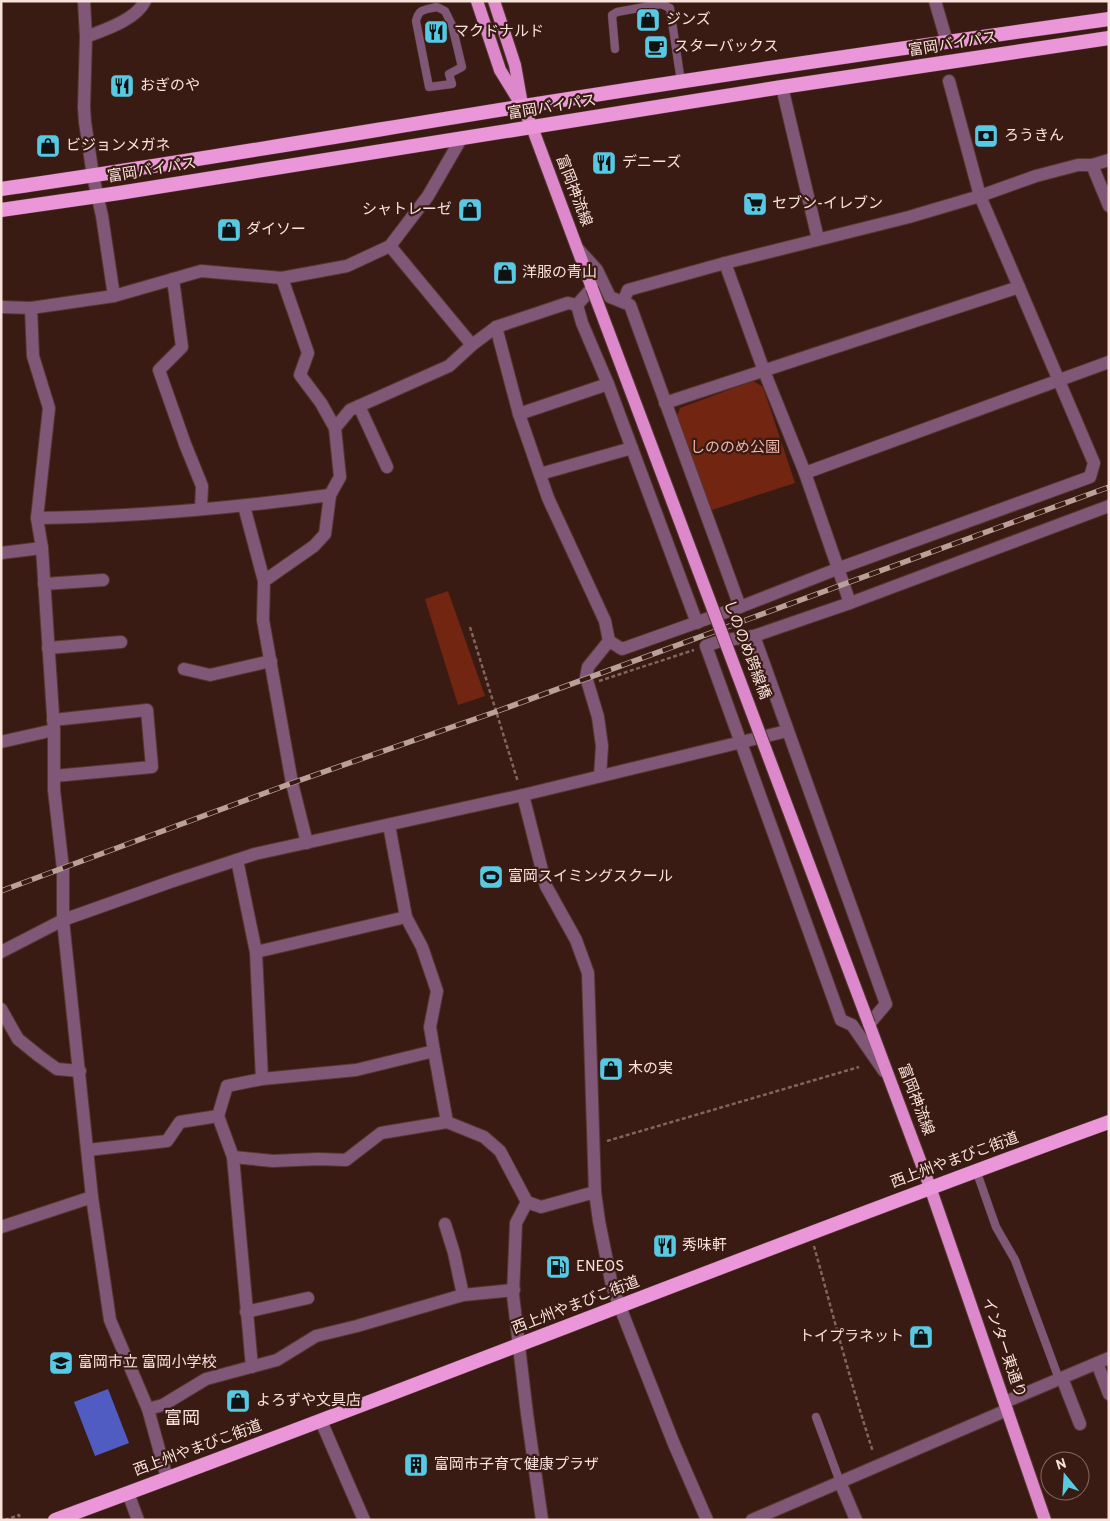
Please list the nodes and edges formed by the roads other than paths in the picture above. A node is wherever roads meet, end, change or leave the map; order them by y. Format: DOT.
graph roads {
  1 [pos="84,1"];
  2 [pos="145,1"];
  3 [pos="477,1"];
  4 [pos="494,1"];
  5 [pos="935,1"];
  6 [pos="1109,19"];
  7 [pos="86,37"];
  8 [pos="1109,38"];
  9 [pos="947,42"];
  10 [pos="615,48"];
  11 [pos="949,80"];
  12 [pos="681,82"];
  13 [pos="429,87"];
  14 [pos="782,88"];
  15 [pos="522,106"];
  16 [pos="532,127"];
  17 [pos="461,139"];
  18 [pos="1109,160"];
  19 [pos="1092,165"];
  20 [pos="93,176"];
  21 [pos="1,189"];
  22 [pos="98,196"];
  23 [pos="980,196"];
  24 [pos="1109,206"];
  25 [pos="1,210"];
  26 [pos="818,239"];
  27 [pos="390,246"];
  28 [pos="578,248"];
  29 [pos="725,263"];
  30 [pos="282,278"];
  31 [pos="172,279"];
  32 [pos="1019,287"];
  33 [pos="592,288"];
  34 [pos="114,296"];
  35 [pos="623,302"];
  36 [pos="577,305"];
  37 [pos="1,308"];
  38 [pos="31,308"];
  39 [pos="496,326"];
  40 [pos="472,344"];
  41 [pos="1109,362"];
  42 [pos="764,371"];
  43 [pos="1059,380"];
  44 [pos="608,384"];
  45 [pos="665,403"];
  46 [pos="359,406"];
  47 [pos="519,414"];
  48 [pos="335,428"];
  49 [pos="632,448"];
  50 [pos="387,466"];
  51 [pos="805,473"];
  52 [pos="540,474"];
  53 [pos="330,495"];
  54 [pos="244,506"];
  55 [pos="1109,506"];
  56 [pos="201,509"];
  57 [pos="37,518"];
  58 [pos="42,548"];
  59 [pos="1,554"];
  60 [pos="837,569"];
  61 [pos="103,580"];
  62 [pos="264,581"];
  63 [pos="44,584"];
  64 [pos="850,603"];
  65 [pos="740,608"];
  66 [pos="697,623"];
  67 [pos="754,636"];
  68 [pos="609,641"];
  69 [pos="121,642"];
  70 [pos="48,648"];
  71 [pos="271,662"];
  72 [pos="184,669"];
  73 [pos="53,725"];
  74 [pos="787,731"];
  75 [pos="1,742"];
  76 [pos="740,742"];
  77 [pos="54,776"];
  78 [pos="600,776"];
  79 [pos="523,795"];
  80 [pos="389,825"];
  81 [pos="307,843"];
  82 [pos="237,860"];
  83 [pos="406,917"];
  84 [pos="63,920"];
  85 [pos="1,952"];
  86 [pos="256,952"];
  87 [pos="1,1009"];
  88 [pos="869,1024"];
  89 [pos="434,1051"];
  90 [pos="80,1071"];
  91 [pos="262,1078"];
  92 [pos="891,1082"];
  93 [pos="218,1116"];
  94 [pos="447,1122"];
  95 [pos="1109,1122"];
  96 [pos="88,1150"];
  97 [pos="232,1156"];
  98 [pos="976,1170"];
  99 [pos="930,1187"];
  100 [pos="596,1192"];
  101 [pos="92,1197"];
  102 [pos="527,1202"];
  103 [pos="445,1224"];
  104 [pos="1,1226"];
  105 [pos="514,1290"];
  106 [pos="463,1295"];
  107 [pos="308,1298"];
  108 [pos="620,1307"];
  109 [pos="246,1312"];
  110 [pos="519,1346"];
  111 [pos="1109,1358"];
  112 [pos="1096,1363"];
  113 [pos="252,1367"];
  114 [pos="1060,1379"];
  115 [pos="1109,1394"];
  116 [pos="1006,1406"];
  117 [pos="148,1409"];
  118 [pos="816,1417"];
  119 [pos="320,1421"];
  120 [pos="1080,1424"];
  121 [pos="167,1478"];
  122 [pos="840,1482"];
  123 [pos="128,1492"];
  124 [pos="55,1520"];
  125 [pos="138,1520"];
  126 [pos="364,1520"];
  127 [pos="542,1520"];
  128 [pos="707,1520"];
  129 [pos="752,1520"];
  130 [pos="856,1520"];
  131 [pos="1045,1520"];
  1 -- 7 [label="street"];
  2 -- 7 [label="street"];
  3 -- 15 [label="main road"];
  4 -- 15 [label="main road"];
  5 -- 9 [label="street"];
  6 -- 9 [label="highway, 富岡バイパス"];
  7 -- 20 [label="street"];
  8 -- 14 [label="highway, 富岡バイパス"];
  9 -- 12 [label="highway, 富岡バイパス"];
  10 -- 12 [label="lane"];
  11 -- 23 [label="street"];
  12 -- 15 [label="highway, 富岡バイパス"];
  13 -- 13 [label="lane"];
  14 -- 16 [label="highway, 富岡バイパス"];
  14 -- 26 [label="street"];
  15 -- 16 [label="main road, 富岡神流線"];
  15 -- 20 [label="highway, 富岡バイパス"];
  16 -- 17 [label="highway, 富岡バイパス"];
  16 -- 28 [label="main road, 富岡神流線"];
  17 -- 22 [label="highway, 富岡バイパス"];
  17 -- 27 [label="street"];
  18 -- 19 [label="street"];
  19 -- 23 [label="street"];
  19 -- 24 [label="street"];
  20 -- 21 [label="highway, 富岡バイパス"];
  20 -- 22 [label="street"];
  22 -- 25 [label="highway, 富岡バイパス"];
  22 -- 34 [label="street"];
  23 -- 26 [label="street"];
  23 -- 32 [label="street"];
  26 -- 29 [label="street"];
  27 -- 30 [label="street"];
  27 -- 40 [label="street"];
  28 -- 33 [label="main road, 富岡神流線"];
  28 -- 35 [label="street"];
  29 -- 35 [label="street"];
  29 -- 42 [label="street"];
  30 -- 31 [label="street"];
  30 -- 48 [label="street"];
  31 -- 34 [label="street"];
  31 -- 56 [label="street"];
  32 -- 42 [label="street"];
  32 -- 43 [label="street"];
  33 -- 36 [label="street"];
  33 -- 88 [label="main road, しののめ跨線橋, bridge"];
  34 -- 38 [label="street"];
  35 -- 45 [label="street"];
  36 -- 39 [label="street"];
  36 -- 44 [label="street"];
  37 -- 38 [label="street"];
  38 -- 57 [label="street"];
  39 -- 40 [label="street"];
  39 -- 47 [label="street"];
  40 -- 46 [label="street"];
  41 -- 43 [label="street"];
  42 -- 45 [label="street"];
  42 -- 51 [label="street"];
  43 -- 51 [label="street"];
  43 -- 60 [label="street"];
  44 -- 47 [label="street"];
  44 -- 49 [label="street"];
  45 -- 65 [label="street"];
  46 -- 48 [label="street"];
  46 -- 50 [label="street"];
  47 -- 52 [label="street"];
  48 -- 53 [label="street"];
  49 -- 52 [label="street"];
  49 -- 66 [label="street"];
  51 -- 60 [label="street"];
  52 -- 68 [label="street"];
  53 -- 54 [label="street"];
  53 -- 62 [label="street"];
  54 -- 56 [label="street"];
  54 -- 62 [label="street"];
  55 -- 64 [label="street"];
  56 -- 57 [label="street"];
  57 -- 58 [label="street"];
  58 -- 59 [label="street"];
  58 -- 63 [label="street"];
  60 -- 64 [label="street"];
  60 -- 65 [label="street"];
  61 -- 63 [label="street"];
  62 -- 71 [label="street"];
  63 -- 70 [label="street"];
  64 -- 67 [label="street"];
  65 -- 66 [label="street"];
  66 -- 68 [label="street"];
  67 -- 74 [label="street"];
  67 -- 76 [label="street"];
  68 -- 78 [label="street"];
  69 -- 70 [label="street"];
  70 -- 73 [label="street"];
  71 -- 72 [label="street"];
  71 -- 81 [label="street"];
  73 -- 75 [label="street"];
  73 -- 77 [label="street"];
  73 -- 77 [label="street"];
  74 -- 76 [label="street"];
  74 -- 88 [label="street"];
  76 -- 78 [label="street"];
  76 -- 92 [label="street"];
  77 -- 84 [label="street"];
  78 -- 79 [label="street"];
  79 -- 80 [label="street"];
  79 -- 100 [label="street"];
  80 -- 81 [label="street"];
  80 -- 83 [label="street"];
  81 -- 82 [label="street"];
  82 -- 84 [label="street"];
  82 -- 86 [label="street"];
  83 -- 86 [label="street"];
  83 -- 89 [label="street"];
  84 -- 85 [label="street"];
  84 -- 90 [label="street"];
  86 -- 91 [label="street"];
  87 -- 90 [label="street"];
  88 -- 92 [label="main road, 富岡神流線"];
  89 -- 91 [label="street"];
  89 -- 94 [label="street"];
  90 -- 96 [label="street"];
  91 -- 93 [label="street"];
  92 -- 99 [label="main road, 富岡神流線"];
  93 -- 96 [label="street"];
  93 -- 97 [label="street"];
  94 -- 97 [label="street"];
  94 -- 102 [label="street"];
  95 -- 98 [label="highway, 西上州やまびこ街道"];
  96 -- 101 [label="street"];
  97 -- 109 [label="street"];
  98 -- 99 [label="highway, 西上州やまびこ街道"];
  98 -- 114 [label="lane"];
  99 -- 108 [label="highway, 西上州やまびこ街道"];
  99 -- 116 [label="main road, インター東通り"];
  100 -- 102 [label="street"];
  100 -- 108 [label="street"];
  101 -- 104 [label="street"];
  101 -- 117 [label="street"];
  102 -- 105 [label="street"];
  103 -- 106 [label="street"];
  105 -- 106 [label="street"];
  105 -- 110 [label="street"];
  106 -- 113 [label="street"];
  107 -- 109 [label="street"];
  108 -- 110 [label="highway, 西上州やまびこ街道"];
  108 -- 128 [label="street"];
  109 -- 113 [label="street"];
  110 -- 119 [label="highway, 西上州やまびこ街道"];
  110 -- 127 [label="street"];
  111 -- 112 [label="street"];
  112 -- 114 [label="street"];
  112 -- 115 [label="street"];
  113 -- 117 [label="street"];
  114 -- 116 [label="street"];
  114 -- 120 [label="street"];
  116 -- 122 [label="street"];
  116 -- 131 [label="main road, インター東通り"];
  117 -- 121 [label="street"];
  118 -- 122 [label="lane"];
  119 -- 121 [label="highway, 西上州やまびこ街道"];
  119 -- 126 [label="street"];
  121 -- 123 [label="highway, 西上州やまびこ街道"];
  122 -- 129 [label="street"];
  122 -- 130 [label="street"];
  123 -- 124 [label="highway, 西上州やまびこ街道"];
  123 -- 125 [label="street"];
}
